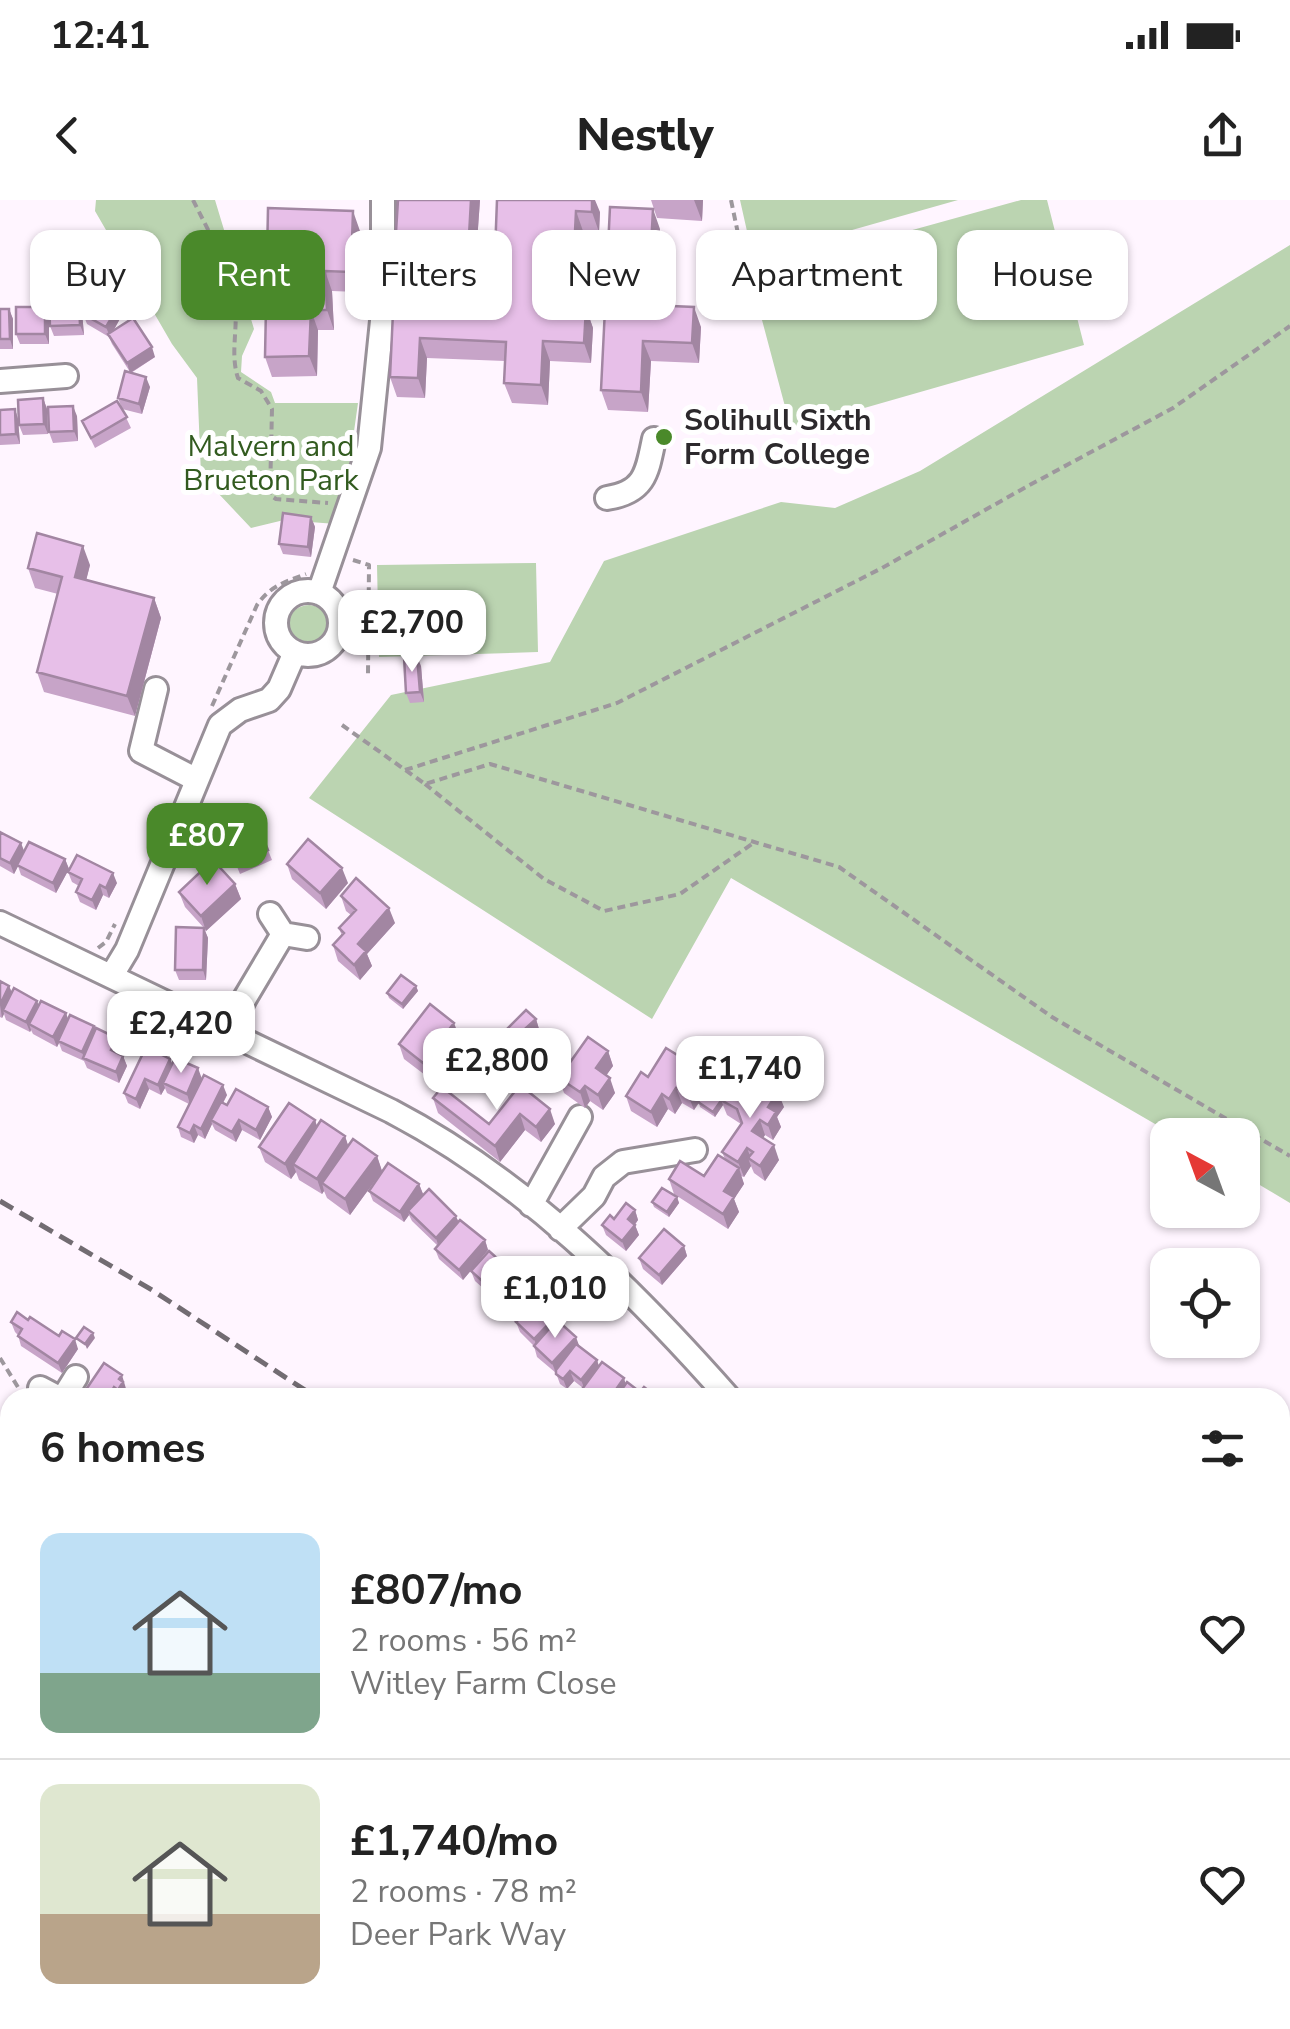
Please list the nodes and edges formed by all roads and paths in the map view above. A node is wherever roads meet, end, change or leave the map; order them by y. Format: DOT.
graph roads {
  1 [pos="193,200"];
  2 [pos="383,200"];
  3 [pos="731,200"];
  4 [pos="738,230"];
  5 [pos="1290,326"];
  6 [pos="66,376"];
  7 [pos="0,380"];
  8 [pos="654,439"];
  9 [pos="607,498"];
  10 [pos="350,504"];
  11 [pos="353,560"];
  12 [pos="314,582"];
  13 [pos="295,652"];
  14 [pos="368,674"];
  15 [pos="156,689"];
  16 [pos="209,712"];
  17 [pos="342,725"];
  18 [pos="404,770"];
  19 [pos="197,780"];
  20 [pos="425,784"];
  21 [pos="754,842"];
  22 [pos="0,923"];
  23 [pos="308,938"];
  24 [pos="112,975"];
  25 [pos="228,1033"];
  26 [pos="580,1116"];
  27 [pos="695,1150"];
  28 [pos="1290,1156"];
  29 [pos="531,1205"];
  30 [pos="560,1229"];
  31 [pos="0,1358"];
  32 [pos="46,1388"];
  33 [pos="720,1388"];
  1 -- 10 [label="path"];
  2 -- 10 [label="street"];
  3 -- 4 [label="path"];
  5 -- 18 [label="path"];
  6 -- 7 [label="street"];
  8 -- 9 [label="street"];
  10 -- 12 [label="street"];
  11 -- 14 [label="path"];
  12 -- 13 [label="street"];
  12 -- 13 [label="street"];
  12 -- 16 [label="path"];
  13 -- 19 [label="street"];
  15 -- 19 [label="street"];
  17 -- 18 [label="path"];
  18 -- 20 [label="path"];
  19 -- 24 [label="street"];
  20 -- 21 [label="path"];
  20 -- 21 [label="path"];
  21 -- 28 [label="path"];
  22 -- 24 [label="street"];
  23 -- 25 [label="street"];
  24 -- 25 [label="street"];
  25 -- 29 [label="street"];
  26 -- 29 [label="street"];
  27 -- 30 [label="street"];
  29 -- 30 [label="street"];
  30 -- 33 [label="street"];
  31 -- 32 [label="path"];
}
